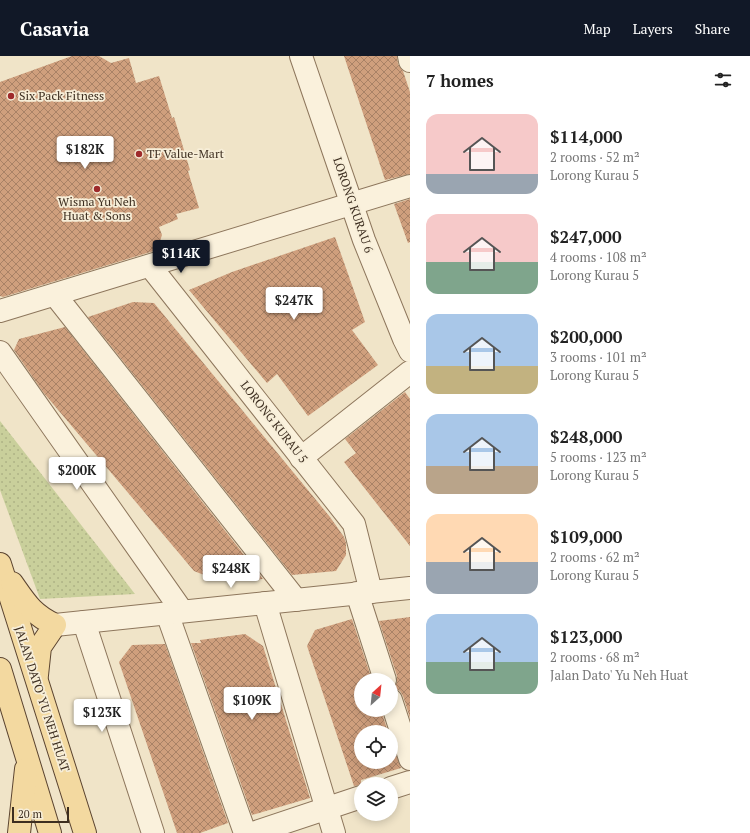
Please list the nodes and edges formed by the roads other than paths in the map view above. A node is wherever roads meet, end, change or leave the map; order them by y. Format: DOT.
graph roads {
  1 [pos="301,56"];
  2 [pos="409,56"];
  3 [pos="410,61"];
  4 [pos="410,186"];
  5 [pos="352,204"];
  6 [pos="150,266"];
  7 [pos="55,295"];
  8 [pos="0,311"];
  9 [pos="410,351"];
  10 [pos="0,352"];
  11 [pos="410,372"];
  12 [pos="301,458"];
  13 [pos="0,566"];
  14 [pos="410,588"];
  15 [pos="364,592"];
  16 [pos="296,600"];
  17 [pos="265,603"];
  18 [pos="174,612"];
  19 [pos="84,622"];
  20 [pos="55,625"];
  21 [pos="0,669"];
  22 [pos="383,673"];
  23 [pos="37,682"];
  24 [pos="396,717"];
  25 [pos="27,757"];
  26 [pos="410,759"];
  27 [pos="410,782"];
  28 [pos="398,786"];
  29 [pos="354,799"];
  30 [pos="327,807"];
  31 [pos="19,833"];
  32 [pos="50,833"];
  33 [pos="85,833"];
  34 [pos="153,833"];
  35 [pos="245,833"];
  36 [pos="253,833"];
  37 [pos="334,833"];
  1 -- 5 [label="street, LORONG KURAU 6"];
  2 -- 3 [label="street"];
  4 -- 5 [label="street"];
  5 -- 6 [label="street"];
  5 -- 9 [label="street, LORONG KURAU 6"];
  6 -- 7 [label="street"];
  6 -- 12 [label="street, LORONG KURAU 5"];
  7 -- 8 [label="street"];
  7 -- 16 [label="street"];
  10 -- 18 [label="street"];
  11 -- 12 [label="street"];
  12 -- 15 [label="street, LORONG KURAU 5"];
  13 -- 20 [label="main road"];
  13 -- 23 [label="main road, JALAN DATO' YU NEH HUAT"];
  14 -- 15 [label="street"];
  15 -- 16 [label="street"];
  15 -- 22 [label="street, LORONG KURAU 5"];
  16 -- 17 [label="street"];
  17 -- 18 [label="street"];
  17 -- 30 [label="street"];
  18 -- 19 [label="street"];
  18 -- 35 [label="street"];
  19 -- 20 [label="street"];
  19 -- 34 [label="street"];
  20 -- 23 [label="main road"];
  21 -- 25 [label="main road"];
  23 -- 33 [label="main road, JALAN DATO' YU NEH HUAT"];
  24 -- 26 [label="street"];
  25 -- 31 [label="main road"];
  25 -- 32 [label="main road"];
  27 -- 28 [label="street"];
  29 -- 30 [label="street"];
  30 -- 36 [label="street"];
  30 -- 37 [label="street"];
}
